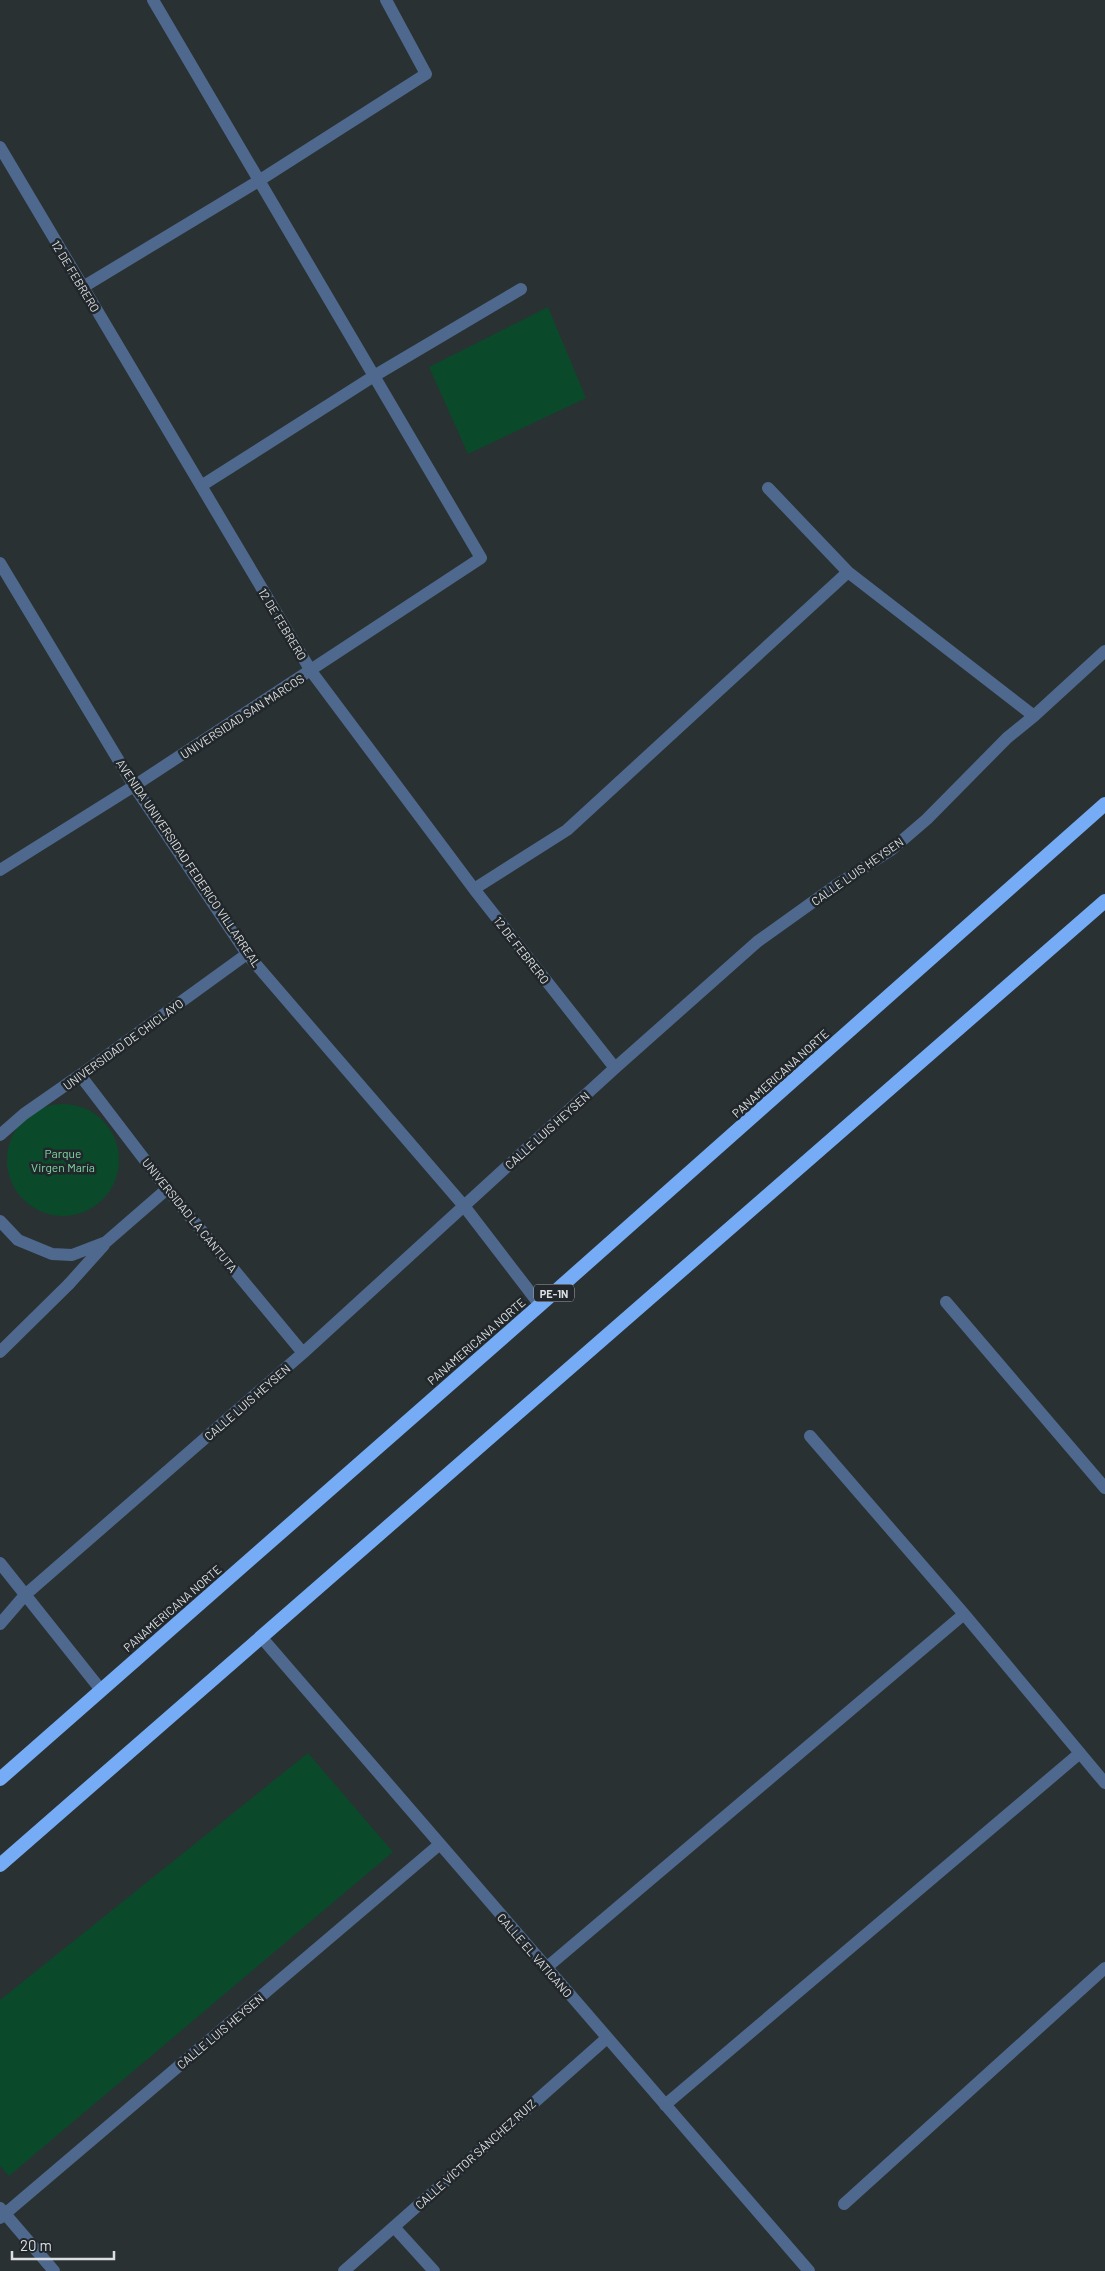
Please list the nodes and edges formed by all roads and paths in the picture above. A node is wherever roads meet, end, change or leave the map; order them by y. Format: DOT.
graph roads {
  1 [pos="153,0"];
  2 [pos="386,0"];
  3 [pos="0,147"];
  4 [pos="260,180"];
  5 [pos="83,287"];
  6 [pos="521,289"];
  7 [pos="374,376"];
  8 [pos="201,486"];
  9 [pos="768,488"];
  10 [pos="0,563"];
  11 [pos="848,572"];
  12 [pos="1105,650"];
  13 [pos="311,671"];
  14 [pos="1034,716"];
  15 [pos="134,786"];
  16 [pos="1105,804"];
  17 [pos="0,870"];
  18 [pos="474,889"];
  19 [pos="1105,901"];
  20 [pos="247,954"];
  21 [pos="615,1068"];
  22 [pos="80,1075"];
  23 [pos="0,1135"];
  24 [pos="168,1189"];
  25 [pos="464,1206"];
  26 [pos="0,1221"];
  27 [pos="106,1242"];
  28 [pos="946,1302"];
  29 [pos="540,1305"];
  30 [pos="0,1352"];
  31 [pos="302,1353"];
  32 [pos="810,1436"];
  33 [pos="1105,1488"];
  34 [pos="0,1563"];
  35 [pos="25,1594"];
  36 [pos="964,1614"];
  37 [pos="0,1624"];
  38 [pos="262,1638"];
  39 [pos="101,1690"];
  40 [pos="1080,1753"];
  41 [pos="0,1779"];
  42 [pos="1105,1783"];
  43 [pos="440,1844"];
  44 [pos="0,1865"];
  45 [pos="546,1968"];
  46 [pos="1105,1968"];
  47 [pos="607,2038"];
  48 [pos="665,2105"];
  49 [pos="844,2204"];
  50 [pos="2,2214"];
  51 [pos="394,2227"];
  52 [pos="54,2271"];
  53 [pos="344,2271"];
  54 [pos="434,2271"];
  55 [pos="808,2271"];
  1 -- 4 [label="street"];
  2 -- 4 [label="street"];
  3 -- 5 [label="street, 12 DE FEBRERO"];
  4 -- 5 [label="street"];
  4 -- 7 [label="street"];
  5 -- 8 [label="street, 12 DE FEBRERO"];
  6 -- 7 [label="street"];
  7 -- 8 [label="street"];
  7 -- 13 [label="street, UNIVERSIDAD SAN MARCOS"];
  8 -- 13 [label="street, 12 DE FEBRERO"];
  9 -- 11 [label="street"];
  10 -- 15 [label="street, AVENIDA UNIVERSIDAD FEDERICO VILLARREAL"];
  11 -- 14 [label="street"];
  11 -- 18 [label="street"];
  12 -- 14 [label="street, CALLE LUIS HEYSEN"];
  13 -- 15 [label="street, UNIVERSIDAD SAN MARCOS"];
  13 -- 18 [label="street, 12 DE FEBRERO"];
  14 -- 21 [label="street, CALLE LUIS HEYSEN"];
  15 -- 17 [label="street, UNIVERSIDAD SAN MARCOS"];
  15 -- 20 [label="street, AVENIDA UNIVERSIDAD FEDERICO VILLARREAL"];
  16 -- 29 [label="highway, PANAMERICANA NORTE / PE-1N"];
  18 -- 21 [label="street, 12 DE FEBRERO"];
  19 -- 38 [label="highway"];
  20 -- 22 [label="street, UNIVERSIDAD DE CHICLAYO"];
  20 -- 25 [label="street, AVENIDA UNIVERSIDAD FEDERICO VILLARREAL"];
  21 -- 25 [label="street, CALLE LUIS HEYSEN"];
  22 -- 23 [label="street, UNIVERSIDAD DE CHICLAYO"];
  22 -- 24 [label="street, UNIVERSIDAD LA CANTUTA"];
  24 -- 27 [label="street"];
  24 -- 31 [label="street, UNIVERSIDAD LA CANTUTA"];
  25 -- 29 [label="street, AVENIDA UNIVERSIDAD FEDERICO VILLARREAL"];
  25 -- 31 [label="street, CALLE LUIS HEYSEN"];
  26 -- 27 [label="street"];
  27 -- 30 [label="street"];
  28 -- 33 [label="street"];
  29 -- 39 [label="highway, PANAMERICANA NORTE / PE-1N"];
  31 -- 35 [label="street, CALLE LUIS HEYSEN"];
  32 -- 36 [label="street"];
  34 -- 35 [label="street"];
  35 -- 37 [label="street, CALLE LUIS HEYSEN"];
  35 -- 39 [label="street"];
  36 -- 40 [label="street"];
  36 -- 45 [label="street"];
  38 -- 43 [label="street, CALLE EL VATICANO"];
  38 -- 44 [label="highway"];
  39 -- 41 [label="highway, PANAMERICANA NORTE / PE-1N"];
  40 -- 42 [label="street"];
  40 -- 48 [label="street"];
  43 -- 45 [label="street, CALLE EL VATICANO"];
  43 -- 50 [label="street, CALLE LUIS HEYSEN"];
  45 -- 47 [label="street, CALLE EL VATICANO"];
  46 -- 49 [label="street"];
  47 -- 48 [label="street, CALLE EL VATICANO"];
  47 -- 51 [label="street, CALLE VÍCTOR SÁNCHEZ RUIZ"];
  48 -- 55 [label="street, CALLE EL VATICANO"];
  50 -- 52 [label="street"];
  51 -- 53 [label="street, CALLE VÍCTOR SÁNCHEZ RUIZ"];
  51 -- 54 [label="street"];
}
